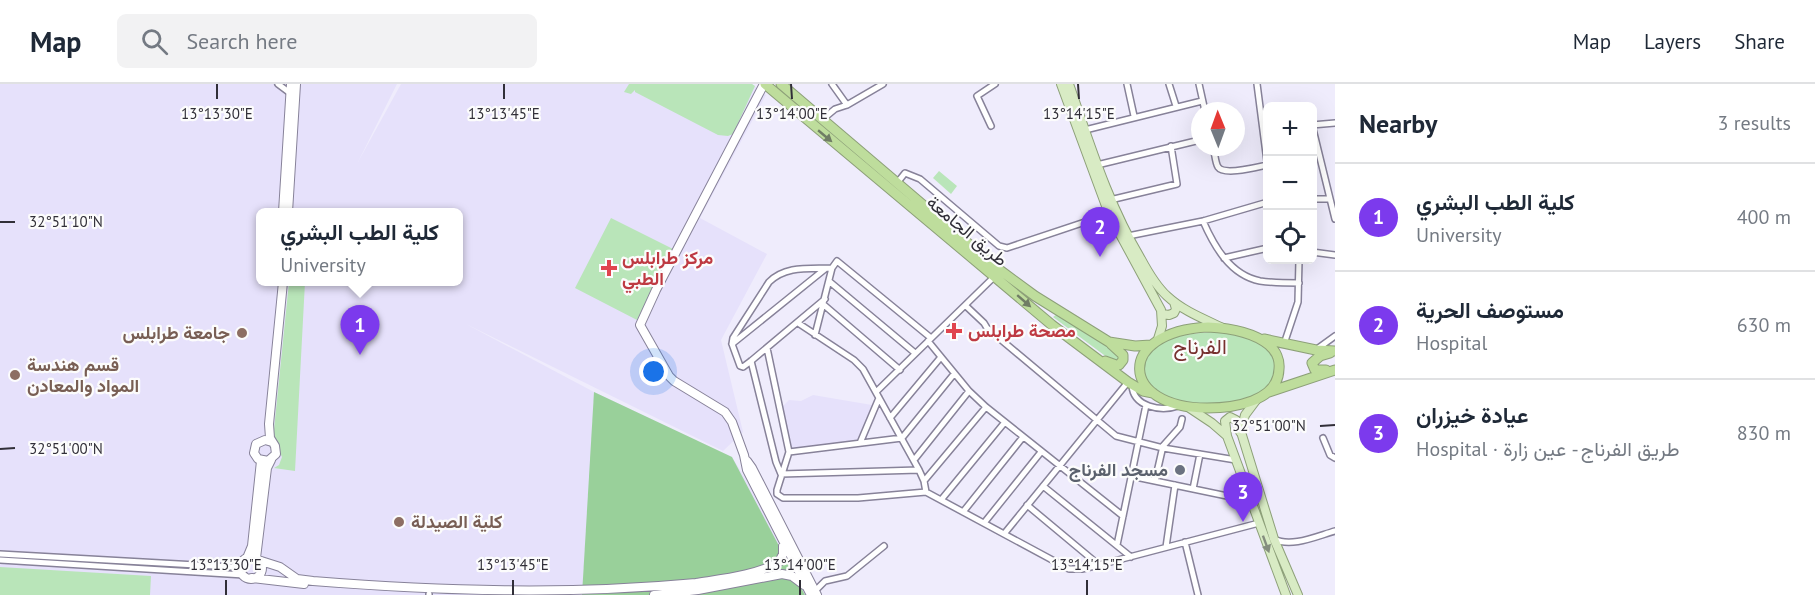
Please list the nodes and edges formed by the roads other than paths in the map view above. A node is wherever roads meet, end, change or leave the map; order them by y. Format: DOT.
graph roads {
  1 [pos="278,84"];
  2 [pos="296,84"];
  3 [pos="764,84"];
  4 [pos="781,84"];
  5 [pos="832,84"];
  6 [pos="883,84"];
  7 [pos="996,84"];
  8 [pos="1061,84"];
  9 [pos="1069,84"];
  10 [pos="1127,84"];
  11 [pos="1169,84"];
  12 [pos="1199,84"];
  13 [pos="1257,84"];
  14 [pos="291,88"];
  15 [pos="1202,101"];
  16 [pos="847,105"];
  17 [pos="1176,106"];
  18 [pos="1134,116"];
  19 [pos="823,118"];
  20 [pos="1263,118"];
  21 [pos="1335,123"];
  22 [pos="1317,125"];
  23 [pos="990,126"];
  24 [pos="1085,130"];
  25 [pos="1191,142"];
  26 [pos="1171,146"];
  27 [pos="1317,147"];
  28 [pos="1215,156"];
  29 [pos="1097,165"];
  30 [pos="1263,167"];
  31 [pos="897,183"];
  32 [pos="1317,199"];
  33 [pos="1329,199"];
  34 [pos="1110,200"];
  35 [pos="1263,203"];
  36 [pos="283,208"];
  37 [pos="288,208"];
  38 [pos="1109,214"];
  39 [pos="1335,219"];
  40 [pos="1203,220"];
  41 [pos="1128,236"];
  42 [pos="1263,249"];
  43 [pos="1317,253"];
  44 [pos="1335,255"];
  45 [pos="1224,258"];
  46 [pos="1299,264"];
  47 [pos="832,268"];
  48 [pos="825,269"];
  49 [pos="995,276"];
  50 [pos="830,282"];
  51 [pos="1299,283"];
  52 [pos="281,286"];
  53 [pos="282,286"];
  54 [pos="824,302"];
  55 [pos="1174,302"];
  56 [pos="966,306"];
  57 [pos="1162,314"];
  58 [pos="798,323"];
  59 [pos="1226,329"];
  60 [pos="815,335"];
  61 [pos="1250,336"];
  62 [pos="1335,336"];
  63 [pos="930,340"];
  64 [pos="1109,342"];
  65 [pos="1154,342"];
  66 [pos="732,344"];
  67 [pos="1284,344"];
  68 [pos="767,348"];
  69 [pos="1316,350"];
  70 [pos="1335,351"];
  71 [pos="915,353"];
  72 [pos="1091,354"];
  73 [pos="941,357"];
  74 [pos="751,361"];
  75 [pos="900,370"];
  76 [pos="1335,370"];
  77 [pos="954,374"];
  78 [pos="1130,384"];
  79 [pos="969,391"];
  80 [pos="1153,393"];
  81 [pos="1267,393"];
  82 [pos="878,395"];
  83 [pos="1257,399"];
  84 [pos="1146,405"];
  85 [pos="1184,406"];
  86 [pos="986,407"];
  87 [pos="890,418"];
  88 [pos="1182,419"];
  89 [pos="1099,420"];
  90 [pos="1005,422"];
  91 [pos="1241,432"];
  92 [pos="1227,436"];
  93 [pos="1023,437"];
  94 [pos="902,438"];
  95 [pos="1323,438"];
  96 [pos="262,440"];
  97 [pos="272,442"];
  98 [pos="860,443"];
  99 [pos="1138,443"];
  100 [pos="1163,448"];
  101 [pos="789,452"];
  102 [pos="1041,452"];
  103 [pos="1200,454"];
  104 [pos="1335,458"];
  105 [pos="271,460"];
  106 [pos="914,460"];
  107 [pos="1237,460"];
  108 [pos="261,461"];
  109 [pos="747,462"];
  110 [pos="1059,466"];
  111 [pos="919,470"];
  112 [pos="781,474"];
  113 [pos="1131,476"];
  114 [pos="924,481"];
  115 [pos="1155,481"];
  116 [pos="1175,485"];
  117 [pos="1043,486"];
  118 [pos="1193,489"];
  119 [pos="926,492"];
  120 [pos="941,500"];
  121 [pos="1251,501"];
  122 [pos="1027,505"];
  123 [pos="963,512"];
  124 [pos="1123,516"];
  125 [pos="984,523"];
  126 [pos="1258,523"];
  127 [pos="1335,531"];
  128 [pos="1004,534"];
  129 [pos="780,536"];
  130 [pos="1274,539"];
  131 [pos="1185,542"];
  132 [pos="1291,542"];
  133 [pos="1118,544"];
  134 [pos="884,546"];
  135 [pos="1166,547"];
  136 [pos="0,554"];
  137 [pos="1281,556"];
  138 [pos="1131,557"];
  139 [pos="257,559"];
  140 [pos="0,560"];
  141 [pos="245,560"];
  142 [pos="1099,566"];
  143 [pos="282,568"];
  144 [pos="759,574"];
  145 [pos="244,575"];
  146 [pos="744,577"];
  147 [pos="252,578"];
  148 [pos="262,579"];
  149 [pos="806,587"];
  150 [pos="814,594"];
  151 [pos="429,595"];
  152 [pos="447,595"];
  153 [pos="578,595"];
  154 [pos="654,595"];
  155 [pos="1198,595"];
  156 [pos="1285,595"];
  157 [pos="1298,595"];
  1 -- 14 [label="street"];
  2 -- 37 [label="street"];
  3 -- 49 [label="highway, طريق الجامعة, one-way"];
  3 -- 109 [label="street"];
  4 -- 19 [label="highway, طريق الجامعة"];
  5 -- 16 [label="street"];
  6 -- 16 [label="street"];
  7 -- 23 [label="street"];
  8 -- 38 [label="main road"];
  9 -- 24 [label="main road"];
  10 -- 18 [label="street"];
  11 -- 17 [label="street"];
  12 -- 15 [label="street"];
  13 -- 20 [label="street"];
  14 -- 36 [label="street"];
  15 -- 17 [label="street"];
  16 -- 19 [label="street"];
  17 -- 18 [label="street"];
  18 -- 24 [label="street"];
  19 -- 31 [label="highway, طريق الجامعة"];
  21 -- 22 [label="street"];
  24 -- 29 [label="main road"];
  25 -- 26 [label="street"];
  26 -- 29 [label="street"];
  26 -- 34 [label="street"];
  27 -- 33 [label="street"];
  28 -- 30 [label="street"];
  29 -- 34 [label="main road"];
  31 -- 38 [label="street"];
  31 -- 64 [label="highway, طريق الجامعة"];
  32 -- 33 [label="street"];
  33 -- 39 [label="street"];
  34 -- 41 [label="main road"];
  35 -- 40 [label="street"];
  38 -- 57 [label="main road"];
  40 -- 41 [label="street"];
  40 -- 45 [label="street"];
  41 -- 55 [label="main road"];
  42 -- 45 [label="street"];
  43 -- 44 [label="street"];
  45 -- 51 [label="street"];
  46 -- 51 [label="street"];
  47 -- 48 [label="street"];
  47 -- 50 [label="street"];
  47 -- 63 [label="street"];
  48 -- 66 [label="street"];
  48 -- 66 [label="street"];
  49 -- 56 [label="street"];
  49 -- 72 [label="highway, طريق الجامعة, one-way"];
  50 -- 54 [label="street"];
  50 -- 71 [label="street"];
  51 -- 67 [label="street"];
  52 -- 96 [label="street"];
  53 -- 97 [label="street"];
  54 -- 58 [label="street"];
  54 -- 60 [label="street"];
  54 -- 75 [label="street"];
  55 -- 57 [label="main road"];
  55 -- 59 [label="main road"];
  56 -- 63 [label="street"];
  56 -- 89 [label="street"];
  57 -- 65 [label="main road"];
  58 -- 60 [label="street"];
  58 -- 68 [label="street"];
  59 -- 61 [label="highway"];
  59 -- 65 [label="highway"];
  60 -- 82 [label="street"];
  61 -- 67 [label="highway"];
  61 -- 81 [label="highway"];
  62 -- 69 [label="street"];
  63 -- 71 [label="street"];
  63 -- 73 [label="street"];
  64 -- 65 [label="highway, طريق الجامعة"];
  64 -- 72 [label="highway"];
  65 -- 80 [label="highway"];
  66 -- 74 [label="street"];
  67 -- 69 [label="highway"];
  68 -- 74 [label="street"];
  68 -- 101 [label="street"];
  69 -- 70 [label="highway"];
  70 -- 76 [label="highway"];
  71 -- 75 [label="street"];
  72 -- 78 [label="highway, طريق الجامعة"];
  73 -- 77 [label="street"];
  73 -- 87 [label="street"];
  74 -- 112 [label="street"];
  75 -- 82 [label="street"];
  76 -- 81 [label="highway"];
  77 -- 79 [label="street"];
  77 -- 94 [label="street"];
  78 -- 80 [label="highway, طريق الجامعة"];
  78 -- 84 [label="street"];
  78 -- 89 [label="street"];
  79 -- 86 [label="street"];
  79 -- 106 [label="street"];
  80 -- 85 [label="highway"];
  81 -- 83 [label="highway"];
  82 -- 87 [label="street"];
  82 -- 98 [label="street"];
  83 -- 85 [label="highway"];
  83 -- 91 [label="main road"];
  84 -- 85 [label="street"];
  84 -- 99 [label="street"];
  85 -- 92 [label="main road"];
  86 -- 90 [label="street"];
  86 -- 114 [label="street"];
  87 -- 94 [label="street"];
  88 -- 100 [label="street"];
  89 -- 99 [label="street"];
  89 -- 110 [label="street"];
  90 -- 93 [label="street"];
  90 -- 120 [label="street"];
  91 -- 92 [label="main road"];
  91 -- 130 [label="main road"];
  92 -- 107 [label="main road"];
  93 -- 102 [label="street"];
  93 -- 123 [label="street"];
  94 -- 98 [label="street"];
  94 -- 106 [label="street"];
  95 -- 104 [label="street"];
  96 -- 97 [label="street"];
  96 -- 108 [label="street"];
  97 -- 105 [label="street"];
  98 -- 101 [label="street"];
  99 -- 100 [label="street"];
  99 -- 113 [label="street"];
  100 -- 103 [label="street"];
  100 -- 115 [label="street"];
  101 -- 112 [label="street"];
  102 -- 110 [label="street"];
  102 -- 125 [label="street"];
  103 -- 107 [label="street"];
  103 -- 118 [label="street"];
  105 -- 108 [label="street"];
  105 -- 139 [label="street"];
  106 -- 111 [label="street"];
  107 -- 121 [label="main road"];
  108 -- 141 [label="street"];
  109 -- 129 [label="street"];
  109 -- 150 [label="street"];
  110 -- 117 [label="street"];
  110 -- 124 [label="street"];
  111 -- 112 [label="street"];
  111 -- 114 [label="street"];
  112 -- 119 [label="street"];
  113 -- 115 [label="street"];
  113 -- 124 [label="street"];
  114 -- 119 [label="street"];
  115 -- 116 [label="street"];
  116 -- 118 [label="street"];
  116 -- 135 [label="street"];
  117 -- 122 [label="street"];
  117 -- 133 [label="street"];
  118 -- 121 [label="street"];
  119 -- 120 [label="street"];
  120 -- 123 [label="street"];
  121 -- 126 [label="main road"];
  122 -- 128 [label="street"];
  122 -- 142 [label="street"];
  123 -- 125 [label="street"];
  124 -- 133 [label="street"];
  125 -- 128 [label="street"];
  126 -- 131 [label="street"];
  126 -- 156 [label="main road, one-way"];
  127 -- 132 [label="street"];
  128 -- 142 [label="street"];
  129 -- 144 [label="street"];
  129 -- 149 [label="street"];
  130 -- 132 [label="street"];
  130 -- 137 [label="main road"];
  131 -- 135 [label="street"];
  131 -- 155 [label="street"];
  132 -- 137 [label="street"];
  133 -- 138 [label="street"];
  134 -- 150 [label="street"];
  135 -- 138 [label="street"];
  136 -- 141 [label="street"];
  137 -- 157 [label="main road"];
  138 -- 142 [label="street"];
  139 -- 141 [label="street"];
  139 -- 143 [label="street"];
  139 -- 147 [label="street"];
  140 -- 145 [label="street"];
  141 -- 145 [label="street"];
  143 -- 148 [label="street"];
  143 -- 153 [label="street"];
  144 -- 146 [label="street"];
  144 -- 149 [label="street"];
  145 -- 147 [label="street"];
  146 -- 153 [label="street"];
  146 -- 154 [label="street"];
  147 -- 148 [label="street"];
  148 -- 151 [label="street"];
  149 -- 150 [label="street"];
  151 -- 152 [label="street"];
}
